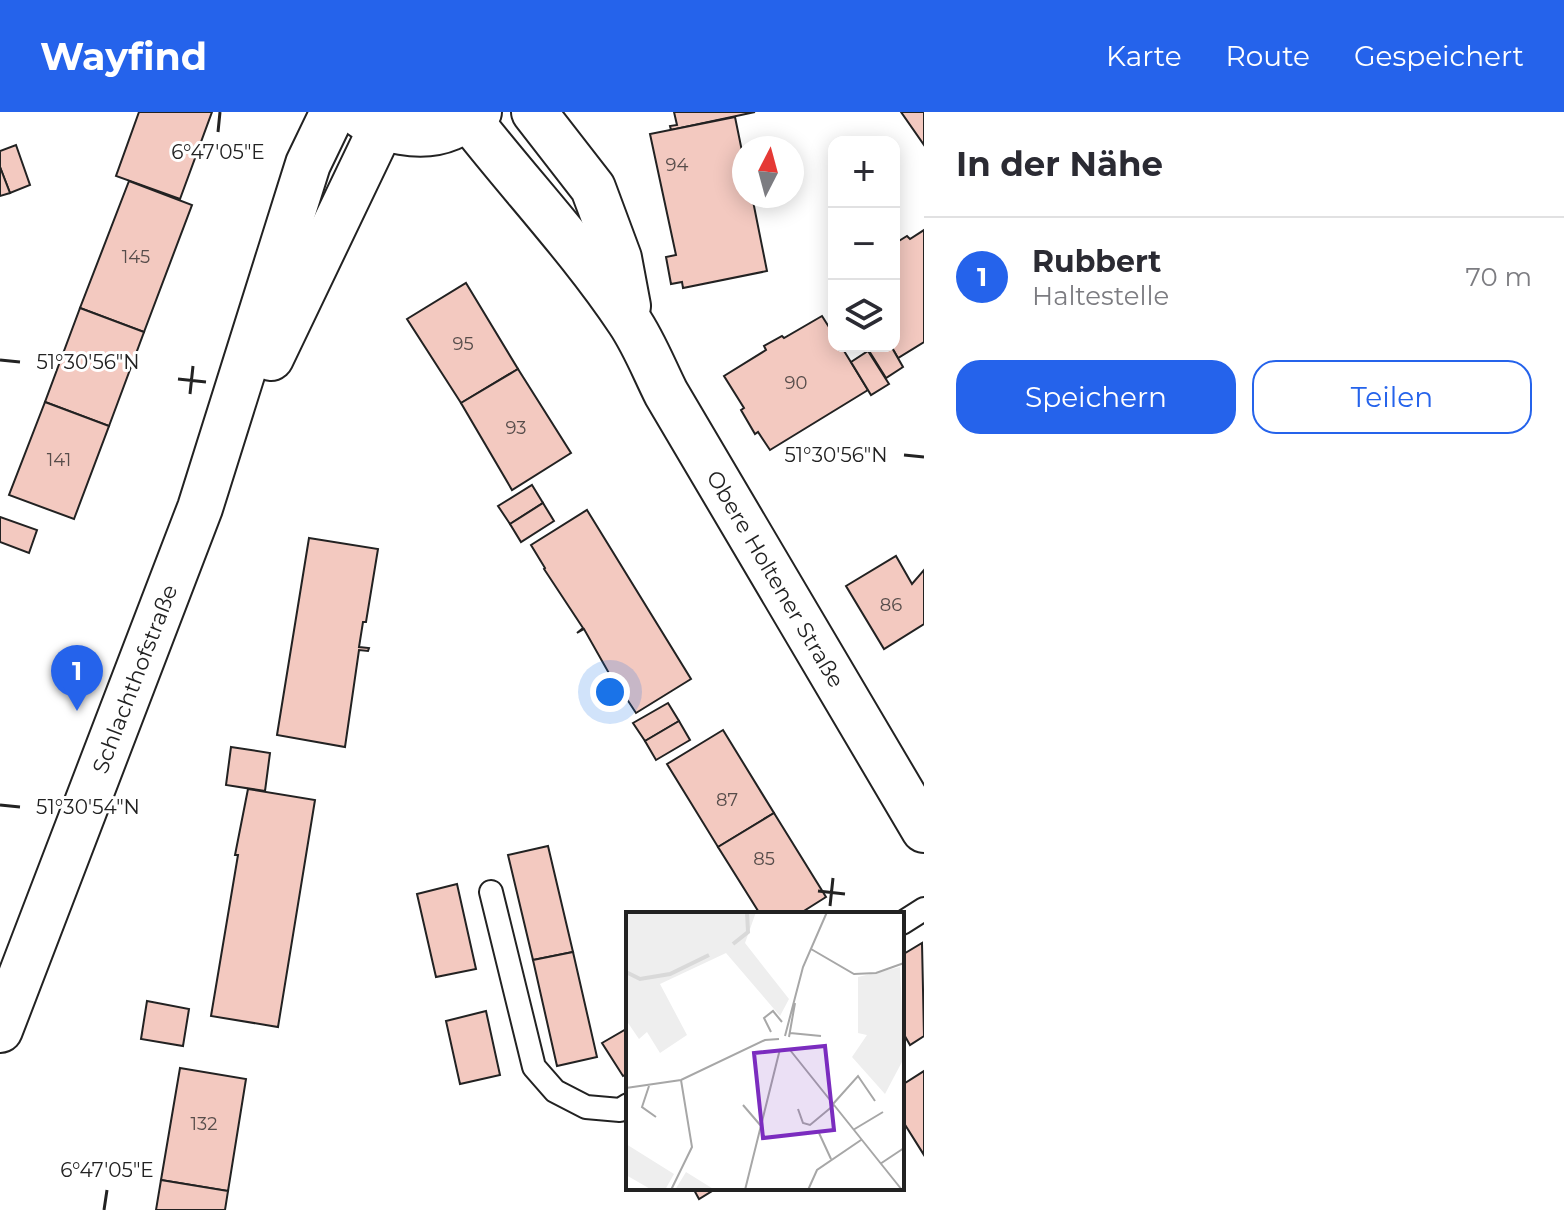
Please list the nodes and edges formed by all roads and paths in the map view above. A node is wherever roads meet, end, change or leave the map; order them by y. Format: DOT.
graph roads {
  1 [pos="333,112"];
  2 [pos="534,112"];
  3 [pos="474,115"];
  4 [pos="369,119"];
  5 [pos="631,325"];
  6 [pos="200,508"];
  7 [pos="924,830"];
  8 [pos="491,892"];
  9 [pos="924,909"];
  10 [pos="904,922"];
  11 [pos="0,1030"];
  12 [pos="626,1106"];
  1 -- 6 [label="street, Schlachthofstraße"];
  2 -- 5 [label="street, Obere Holtener Straße"];
  3 -- 4 [label="street"];
  3 -- 5 [label="street, Obere Holtener Straße"];
  4 -- 6 [label="street, Schlachthofstraße"];
  5 -- 7 [label="street, Obere Holtener Straße"];
  6 -- 11 [label="street, Schlachthofstraße"];
  8 -- 12 [label="lane"];
  9 -- 10 [label="lane"];
}
